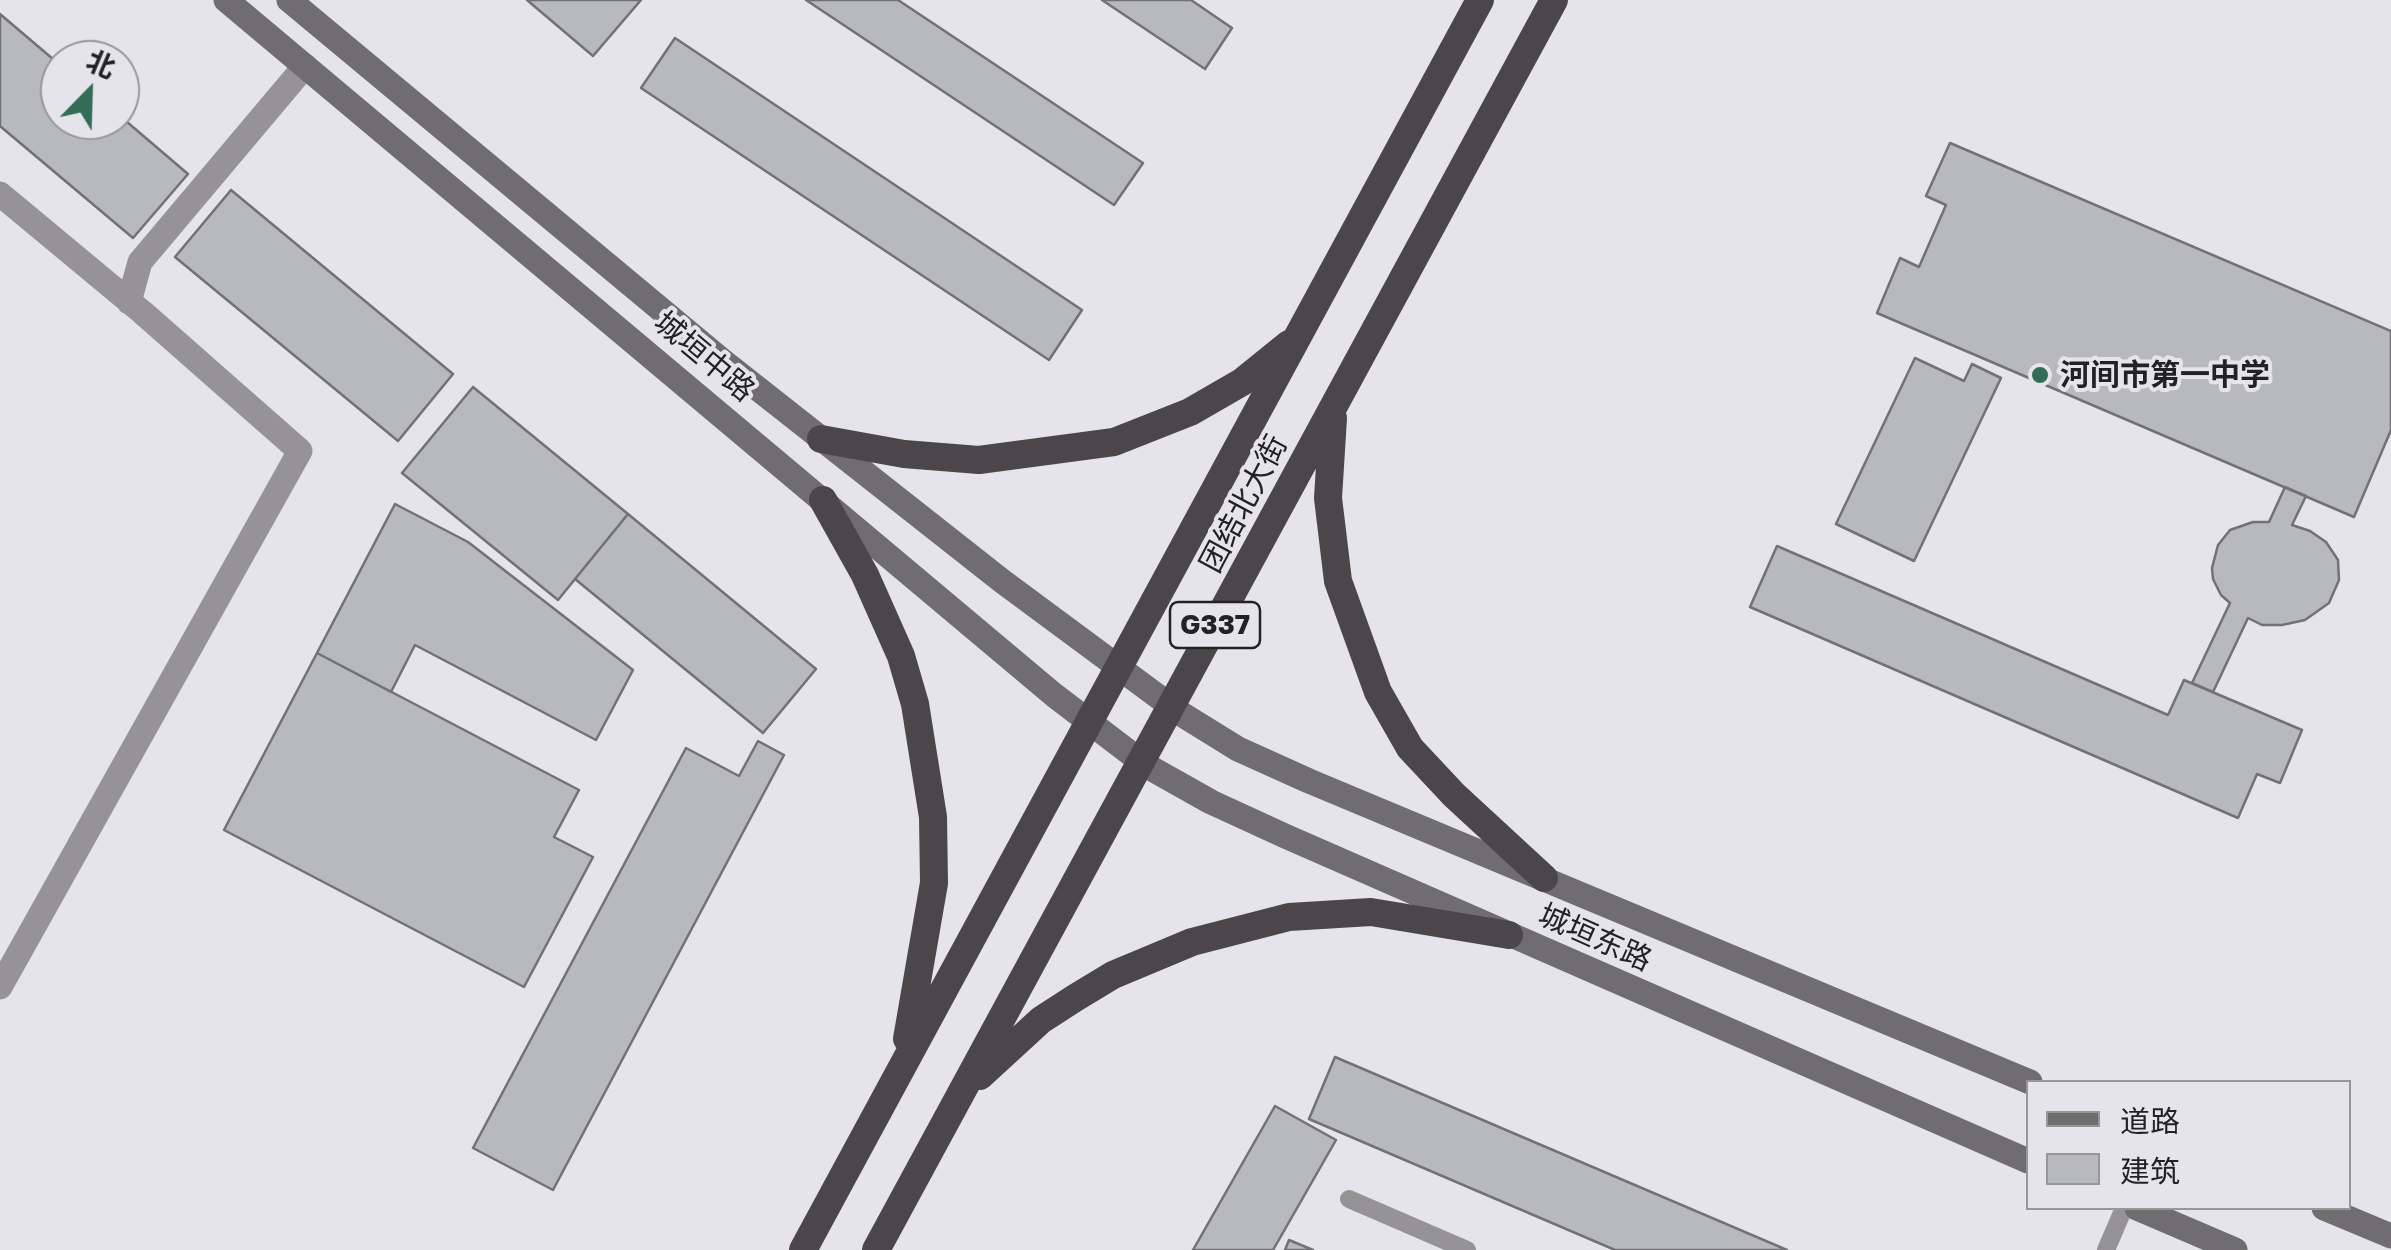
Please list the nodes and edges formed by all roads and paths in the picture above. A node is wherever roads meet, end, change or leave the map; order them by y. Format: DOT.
graph roads {
  1 [pos="226,0"];
  2 [pos="289,0"];
  3 [pos="1480,0"];
  4 [pos="1554,0"];
  5 [pos="305,66"];
  6 [pos="0,194"];
  7 [pos="129,302"];
  8 [pos="1298,337"];
  9 [pos="1334,406"];
  10 [pos="821,439"];
  11 [pos="823,500"];
  12 [pos="1118,668"];
  13 [pos="1171,706"];
  14 [pos="1089,723"];
  15 [pos="1141,762"];
  16 [pos="1544,878"];
  17 [pos="1509,936"];
  18 [pos="0,987"];
  19 [pos="900,1070"];
  20 [pos="2026,1080"];
  21 [pos="961,1094"];
  22 [pos="2026,1160"];
  23 [pos="1348,1198"];
  24 [pos="2123,1210"];
  25 [pos="2141,1210"];
  26 [pos="2329,1210"];
  27 [pos="2391,1236"];
  28 [pos="803,1250"];
  29 [pos="876,1250"];
  30 [pos="1467,1250"];
  31 [pos="2106,1250"];
  32 [pos="2235,1250"];
  1 -- 5 [label="main road, 城垣中路"];
  2 -- 10 [label="main road, 城垣中路"];
  3 -- 8 [label="highway, 团结北大街 / G337"];
  4 -- 9 [label="highway, 团结北大街 / G337"];
  5 -- 7 [label="street"];
  5 -- 11 [label="main road, 城垣中路"];
  6 -- 7 [label="street"];
  7 -- 18 [label="street"];
  8 -- 10 [label="highway"];
  8 -- 12 [label="highway, 团结北大街 / G337"];
  9 -- 13 [label="highway, 团结北大街 / G337"];
  9 -- 16 [label="highway"];
  10 -- 12 [label="main road, 城垣中路"];
  11 -- 14 [label="main road, 城垣中路"];
  11 -- 19 [label="highway"];
  12 -- 13 [label="main road, 城垣中路"];
  12 -- 14 [label="highway, 团结北大街 / G337"];
  13 -- 15 [label="highway, 团结北大街 / G337"];
  13 -- 16 [label="main road, 城垣东路"];
  14 -- 15 [label="main road, 城垣中路"];
  14 -- 19 [label="highway, 团结北大街 / G337"];
  15 -- 17 [label="main road, 城垣东路"];
  15 -- 21 [label="highway, 团结北大街 / G337"];
  16 -- 20 [label="main road, 城垣东路"];
  17 -- 21 [label="highway"];
  17 -- 22 [label="main road, 城垣东路"];
  19 -- 28 [label="highway, 团结北大街 / G337"];
  21 -- 29 [label="highway, 团结北大街 / G337"];
  23 -- 30 [label="lane"];
  24 -- 31 [label="lane"];
  25 -- 32 [label="main road"];
  26 -- 27 [label="main road"];
}
